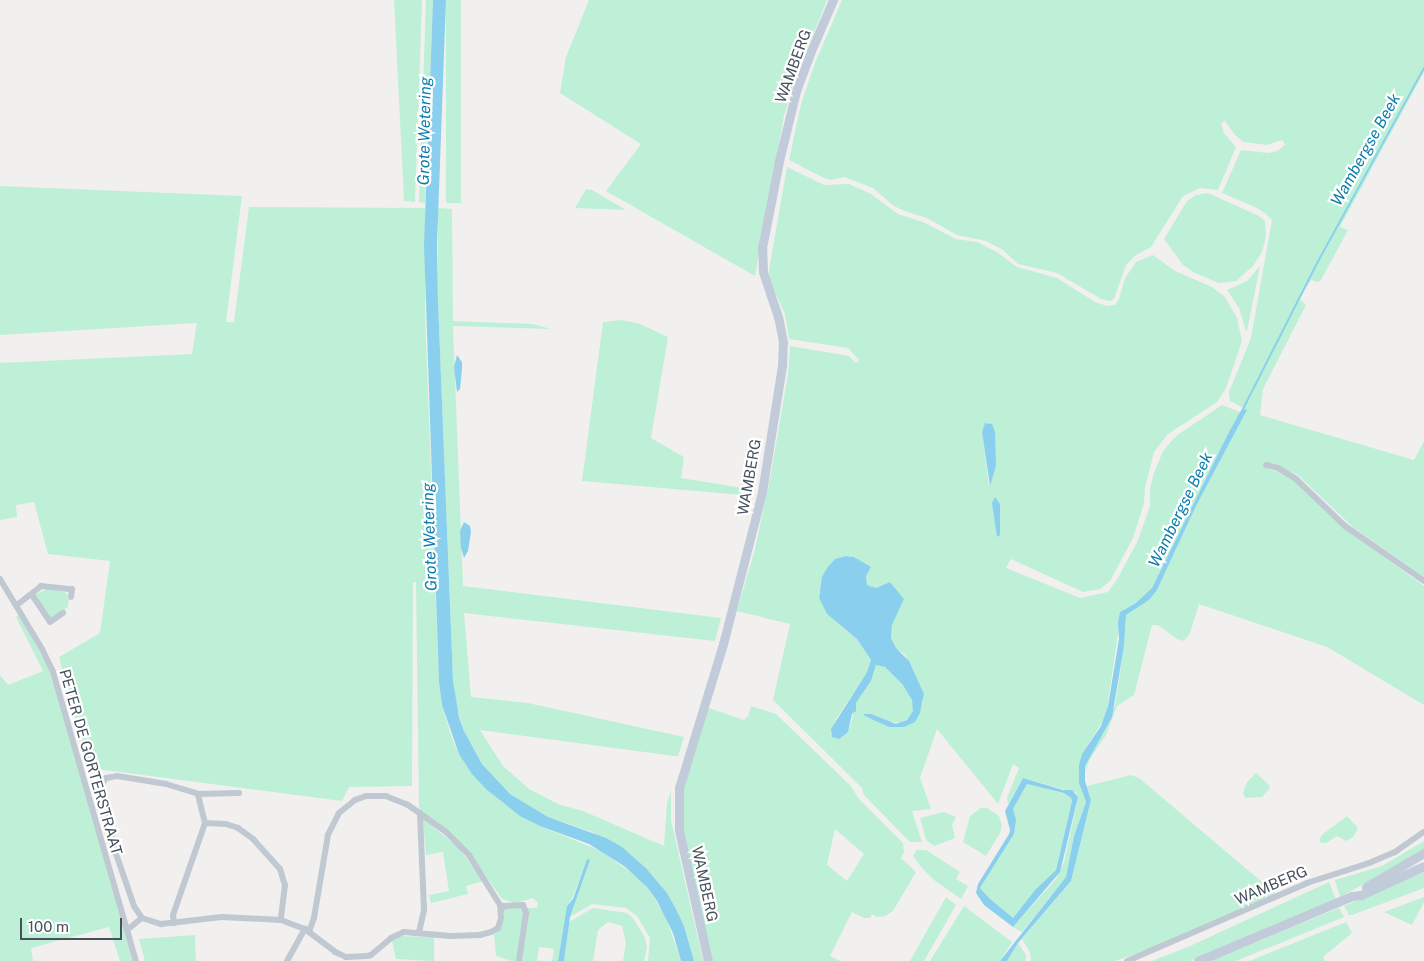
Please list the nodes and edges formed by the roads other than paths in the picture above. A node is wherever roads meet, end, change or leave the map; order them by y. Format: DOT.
graph roads {
  1 [pos="833,0"];
  2 [pos="1266,465"];
  3 [pos="0,578"];
  4 [pos="1424,581"];
  5 [pos="32,595"];
  6 [pos="71,597"];
  7 [pos="17,605"];
  8 [pos="63,613"];
  9 [pos="239,793"];
  10 [pos="198,794"];
  11 [pos="420,813"];
  12 [pos="205,823"];
  13 [pos="1424,832"];
  14 [pos="1424,853"];
  15 [pos="1424,866"];
  16 [pos="1352,896"];
  17 [pos="501,911"];
  18 [pos="142,918"];
  19 [pos="281,920"];
  20 [pos="174,923"];
  21 [pos="127,930"];
  22 [pos="307,930"];
  23 [pos="419,932"];
  24 [pos="373,958"];
  25 [pos="354,959"];
  26 [pos="136,961"];
  27 [pos="287,961"];
  28 [pos="519,961"];
  29 [pos="708,961"];
  30 [pos="1128,961"];
  31 [pos="1198,961"];
  1 -- 29 [label="street, WAMBERG"];
  2 -- 4 [label="street"];
  3 -- 7 [label="street, PETER DE GORTERSTRAAT"];
  5 -- 6 [label="street"];
  5 -- 7 [label="street"];
  5 -- 8 [label="street"];
  7 -- 21 [label="street, PETER DE GORTERSTRAAT"];
  9 -- 10 [label="street"];
  10 -- 12 [label="street"];
  10 -- 18 [label="street"];
  11 -- 17 [label="street"];
  11 -- 22 [label="street"];
  11 -- 23 [label="street"];
  12 -- 19 [label="street"];
  12 -- 20 [label="street"];
  13 -- 30 [label="street, WAMBERG"];
  14 -- 16 [label="street"];
  15 -- 16 [label="street"];
  16 -- 31 [label="street"];
  17 -- 23 [label="street"];
  17 -- 28 [label="street"];
  18 -- 20 [label="street"];
  18 -- 21 [label="street"];
  19 -- 20 [label="street"];
  19 -- 22 [label="street"];
  21 -- 26 [label="street, PETER DE GORTERSTRAAT"];
  22 -- 25 [label="street"];
  22 -- 27 [label="street"];
  23 -- 24 [label="street"];
  24 -- 25 [label="street"];
}
